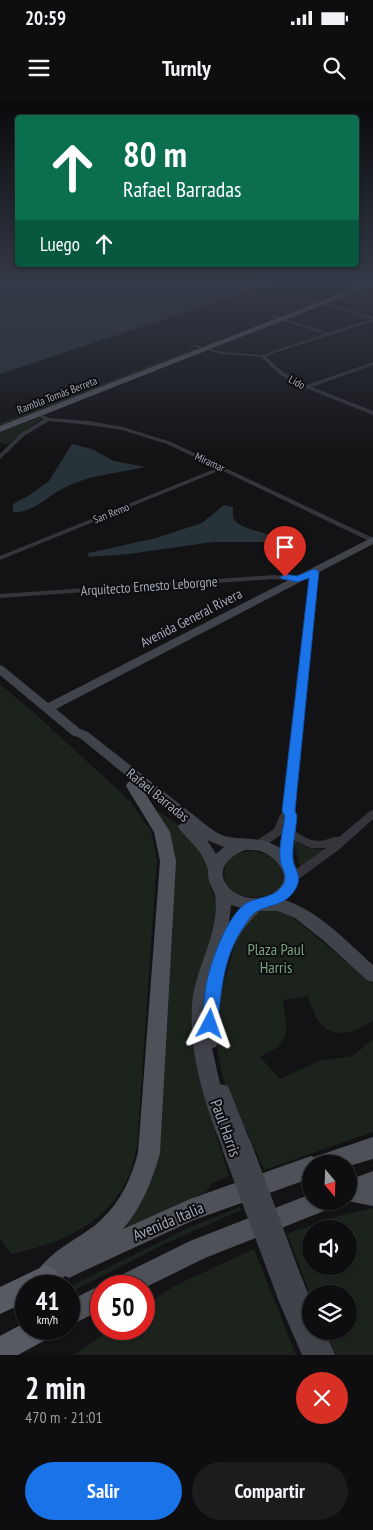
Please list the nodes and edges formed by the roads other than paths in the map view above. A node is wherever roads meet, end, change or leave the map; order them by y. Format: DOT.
graph roads {
  1 [pos="211,340"];
  2 [pos="228,340"];
  3 [pos="312,340"];
  4 [pos="194,346"];
  5 [pos="204,349"];
  6 [pos="262,356"];
  7 [pos="373,363"];
  8 [pos="306,387"];
  9 [pos="373,413"];
  10 [pos="37,414"];
  11 [pos="48,418"];
  12 [pos="0,421"];
  13 [pos="0,429"];
  14 [pos="0,446"];
  15 [pos="7,449"];
  16 [pos="0,457"];
  17 [pos="222,468"];
  18 [pos="373,540"];
  19 [pos="0,558"];
  20 [pos="314,571"];
  21 [pos="298,579"];
  22 [pos="0,596"];
  23 [pos="0,669"];
  24 [pos="48,708"];
  25 [pos="76,732"];
  26 [pos="133,786"];
  27 [pos="289,811"];
  28 [pos="373,814"];
  29 [pos="289,831"];
  30 [pos="348,835"];
  31 [pos="251,845"];
  32 [pos="286,860"];
  33 [pos="214,870"];
  34 [pos="291,882"];
  35 [pos="222,891"];
  36 [pos="260,904"];
  37 [pos="302,914"];
  38 [pos="373,974"];
  39 [pos="237,1145"];
  40 [pos="373,1148"];
  41 [pos="351,1155"];
  42 [pos="302,1170"];
  43 [pos="373,1182"];
  44 [pos="358,1187"];
  45 [pos="358,1192"];
  46 [pos="373,1195"];
  47 [pos="302,1208"];
  48 [pos="46,1275"];
  49 [pos="51,1275"];
  50 [pos="145,1275"];
  51 [pos="291,1291"];
  52 [pos="15,1294"];
  53 [pos="0,1301"];
  54 [pos="302,1311"];
  55 [pos="19,1340"];
  56 [pos="317,1340"];
  57 [pos="0,1350"];
  58 [pos="313,1355"];
  59 [pos="324,1355"];
  1 -- 4 [label="main road, Rambla Tomás Berreta"];
  2 -- 5 [label="main road, Rambla Tomás Berreta"];
  3 -- 6 [label="street"];
  4 -- 5 [label="street"];
  4 -- 12 [label="main road, Rambla Tomás Berreta"];
  5 -- 6 [label="street"];
  5 -- 10 [label="main road, Rambla Tomás Berreta"];
  6 -- 8 [label="street, Lido"];
  7 -- 8 [label="street"];
  8 -- 9 [label="street, Lido"];
  10 -- 11 [label="street, Miramar"];
  10 -- 13 [label="main road, Rambla Tomás Berreta"];
  11 -- 15 [label="street"];
  11 -- 17 [label="street, Miramar"];
  14 -- 15 [label="street"];
  15 -- 16 [label="street"];
  17 -- 18 [label="street, Miramar"];
  17 -- 19 [label="street, San Remo"];
  18 -- 20 [label="main road, Avenida General Rivera"];
  20 -- 21 [label="main road, Avenida General Rivera"];
  20 -- 27 [label="street"];
  21 -- 22 [label="street, Arquitecto Ernesto Leborgne"];
  21 -- 24 [label="main road, Avenida General Rivera"];
  23 -- 24 [label="main road, Rafael Barradas"];
  24 -- 25 [label="main road, Rafael Barradas"];
  25 -- 26 [label="main road, Rafael Barradas"];
  25 -- 31 [label="main road, Rafael Barradas"];
  26 -- 33 [label="main road, Rafael Barradas"];
  26 -- 48 [label="main road"];
  27 -- 29 [label="street"];
  27 -- 31 [label="street"];
  28 -- 30 [label="street"];
  29 -- 30 [label="street"];
  29 -- 32 [label="street"];
  30 -- 34 [label="street"];
  31 -- 32 [label="main road, Rafael Barradas"];
  31 -- 33 [label="main road"];
  32 -- 34 [label="main road"];
  33 -- 35 [label="main road, Rafael Barradas"];
  34 -- 36 [label="main road"];
  34 -- 37 [label="main road"];
  35 -- 36 [label="main road"];
  35 -- 39 [label="main road, Paul Harris"];
  36 -- 37 [label="main road"];
  36 -- 39 [label="main road, Paul Harris"];
  37 -- 38 [label="main road"];
  39 -- 51 [label="main road, Paul Harris, bridge"];
  40 -- 41 [label="main road"];
  42 -- 49 [label="main road, Avenida Italia"];
  43 -- 44 [label="main road"];
  45 -- 46 [label="main road"];
  47 -- 50 [label="main road"];
  51 -- 54 [label="main road, Paul Harris"];
  51 -- 58 [label="main road, Paul Harris"];
  52 -- 53 [label="highway, Avenida Italia"];
  55 -- 57 [label="highway"];
  56 -- 59 [label="main road, Paul Harris"];
}
